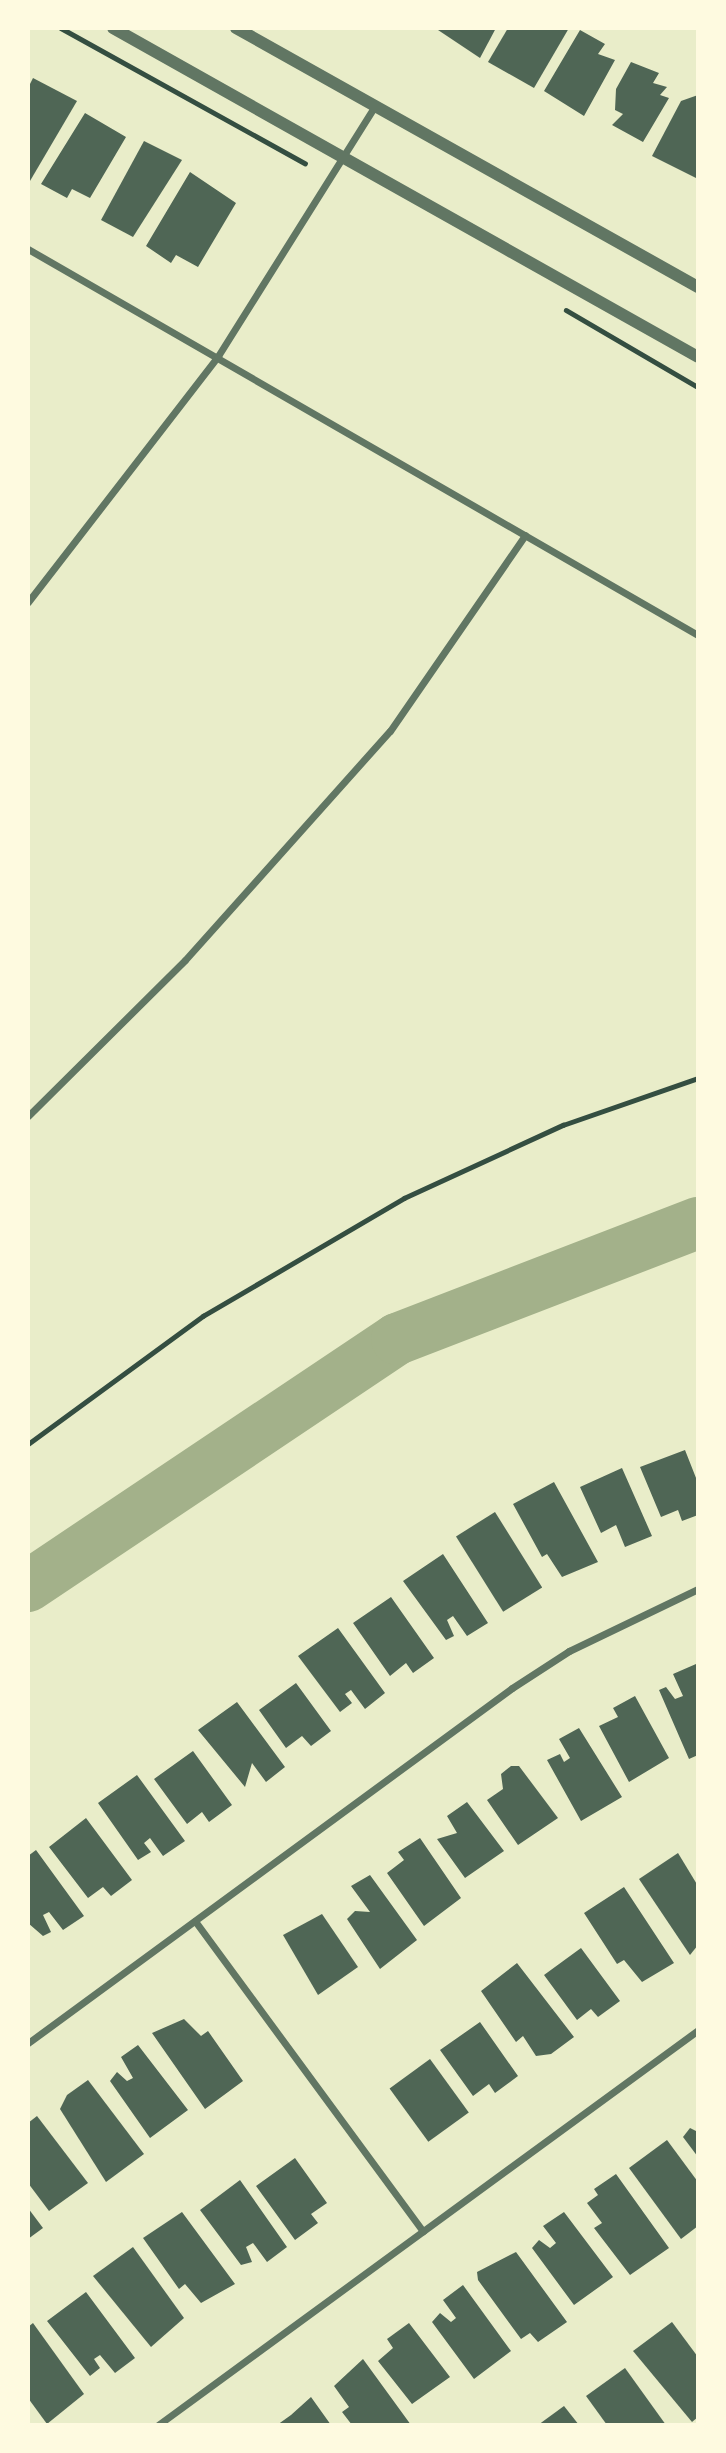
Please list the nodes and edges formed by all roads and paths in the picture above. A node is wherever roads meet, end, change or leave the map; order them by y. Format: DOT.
graph roads {
  1 [pos="61,28"];
  2 [pos="113,28"];
  3 [pos="236,28"];
  4 [pos="375,106"];
  5 [pos="341,156"];
  6 [pos="329,175"];
  7 [pos="28,249"];
  8 [pos="698,287"];
  9 [pos="556,304"];
  10 [pos="218,356"];
  11 [pos="698,357"];
  12 [pos="698,387"];
  13 [pos="525,535"];
  14 [pos="28,602"];
  15 [pos="698,635"];
  16 [pos="698,1078"];
  17 [pos="28,1116"];
  18 [pos="28,1444"];
  19 [pos="698,1589"];
  20 [pos="195,1921"];
  21 [pos="698,2030"];
  22 [pos="28,2043"];
  23 [pos="423,2231"];
  24 [pos="158,2425"];
  1 -- 6 [label="path"];
  2 -- 5 [label="street"];
  3 -- 4 [label="street"];
  4 -- 5 [label="street"];
  4 -- 8 [label="street"];
  5 -- 6 [label="street"];
  5 -- 11 [label="street"];
  6 -- 10 [label="street"];
  7 -- 10 [label="street"];
  9 -- 12 [label="path"];
  10 -- 13 [label="street"];
  10 -- 14 [label="street"];
  13 -- 15 [label="street"];
  13 -- 17 [label="street"];
  16 -- 18 [label="path"];
  19 -- 20 [label="street"];
  20 -- 22 [label="street"];
  20 -- 23 [label="street"];
  21 -- 23 [label="street"];
  23 -- 24 [label="street"];
}
